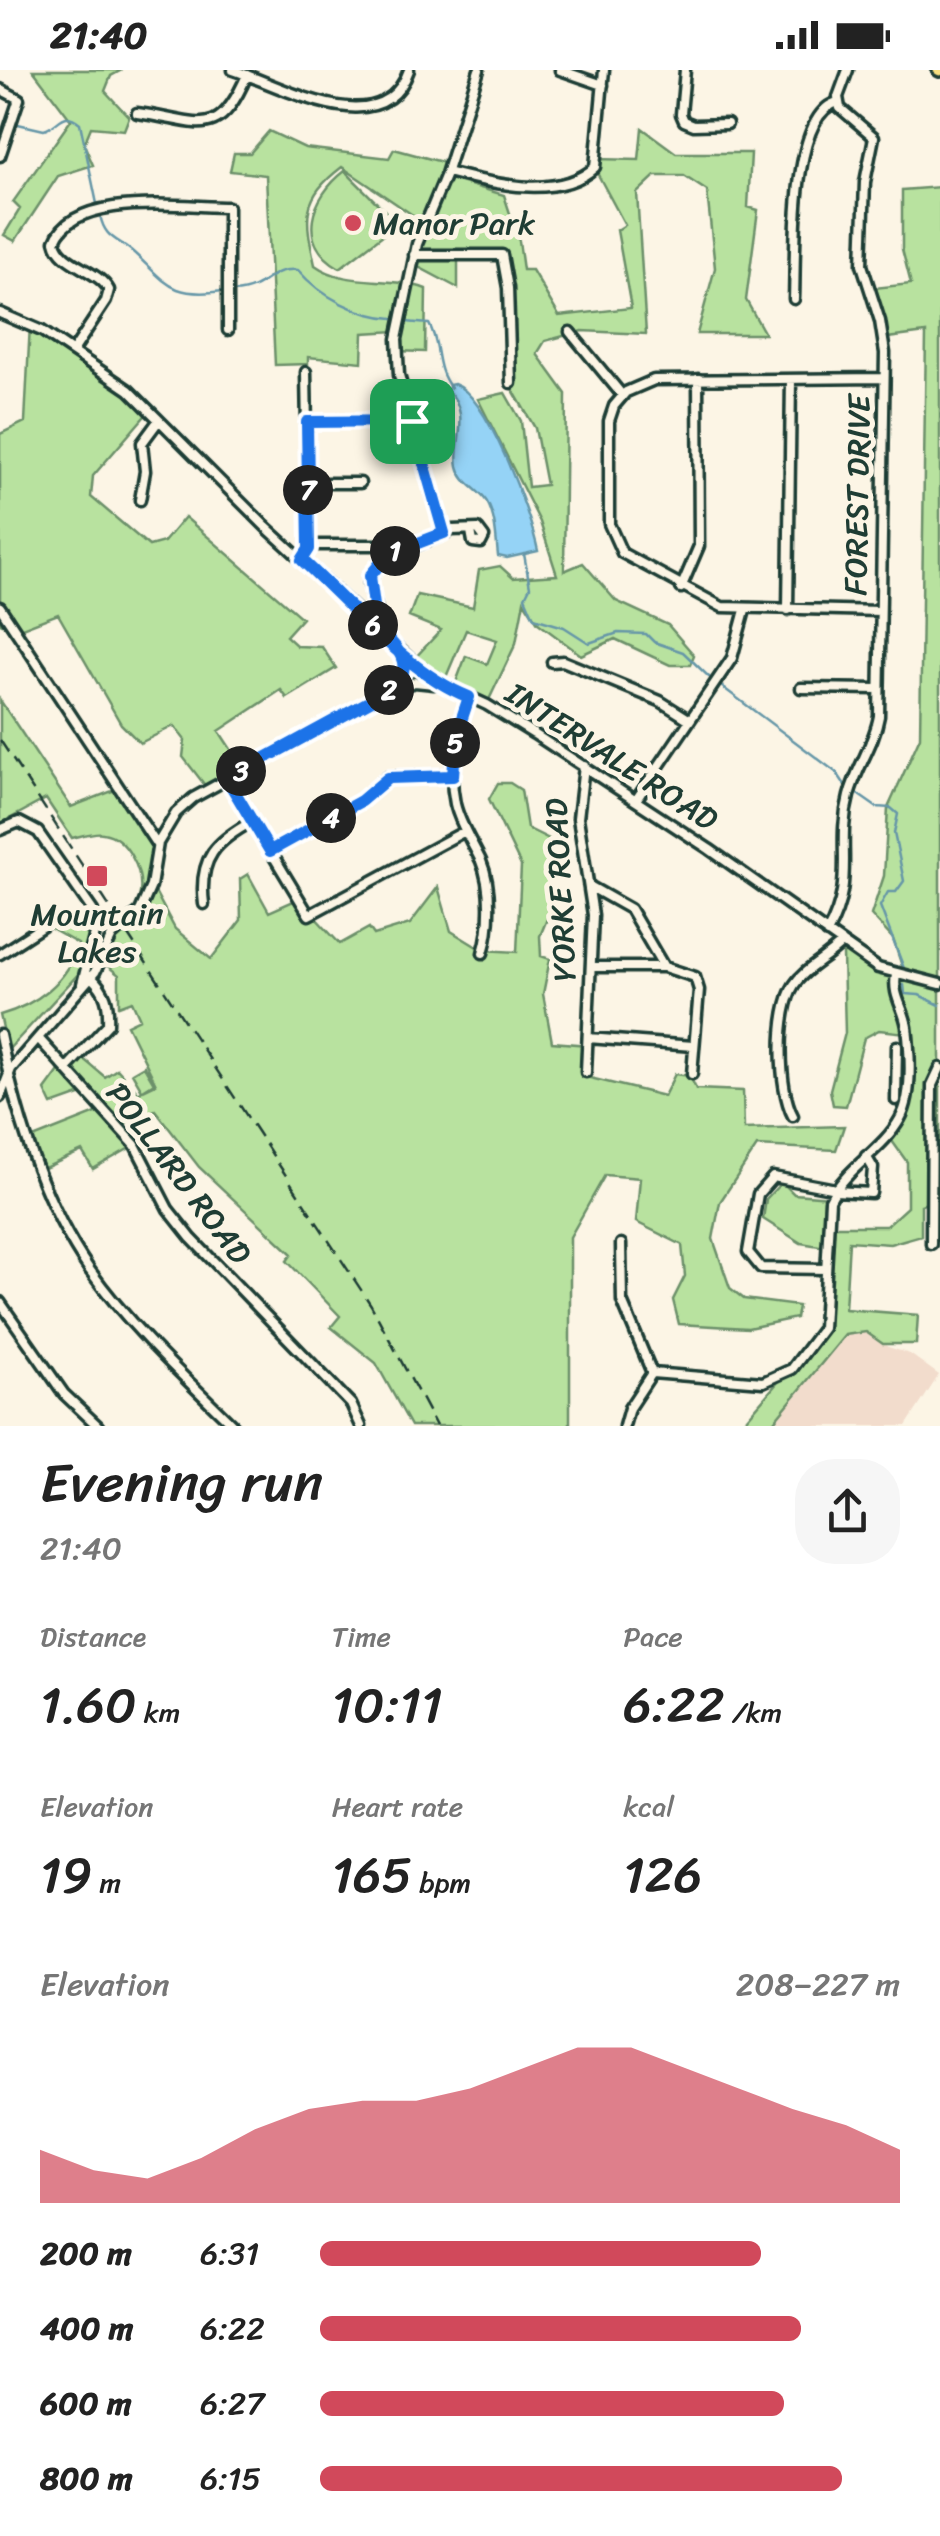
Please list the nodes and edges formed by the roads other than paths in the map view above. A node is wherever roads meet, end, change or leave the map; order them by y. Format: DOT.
graph roads {
  1 [pos="233,70"];
  2 [pos="409,70"];
  3 [pos="480,70"];
  4 [pos="560,70"];
  5 [pos="604,70"];
  6 [pos="685,70"];
  7 [pos="848,70"];
  8 [pos="247,74"];
  9 [pos="603,84"];
  10 [pos="0,89"];
  11 [pos="838,102"];
  12 [pos="137,113"];
  13 [pos="727,124"];
  14 [pos="0,156"];
  15 [pos="446,172"];
  16 [pos="413,258"];
  17 [pos="794,298"];
  18 [pos="0,313"];
  19 [pos="228,330"];
  20 [pos="570,332"];
  21 [pos="73,350"];
  22 [pos="306,372"];
  23 [pos="792,378"];
  24 [pos="884,378"];
  25 [pos="698,379"];
  26 [pos="511,382"];
  27 [pos="622,396"];
  28 [pos="159,420"];
  29 [pos="412,421"];
  30 [pos="307,422"];
  31 [pos="308,483"];
  32 [pos="360,483"];
  33 [pos="140,500"];
  34 [pos="471,531"];
  35 [pos="444,533"];
  36 [pos="309,545"];
  37 [pos="412,545"];
  38 [pos="302,560"];
  39 [pos="681,588"];
  40 [pos="0,607"];
  41 [pos="745,610"];
  42 [pos="788,610"];
  43 [pos="880,612"];
  44 [pos="377,628"];
  45 [pos="400,650"];
  46 [pos="552,662"];
  47 [pos="394,688"];
  48 [pos="446,688"];
  49 [pos="800,688"];
  50 [pos="879,689"];
  51 [pos="469,697"];
  52 [pos="690,720"];
  53 [pos="584,766"];
  54 [pos="453,776"];
  55 [pos="227,779"];
  56 [pos="636,800"];
  57 [pos="253,821"];
  58 [pos="0,830"];
  59 [pos="465,831"];
  60 [pos="158,846"];
  61 [pos="270,851"];
  62 [pos="591,887"];
  63 [pos="204,904"];
  64 [pos="43,926"];
  65 [pos="827,933"];
  66 [pos="842,944"];
  67 [pos="483,953"];
  68 [pos="0,954"];
  69 [pos="592,967"];
  70 [pos="664,967"];
  71 [pos="91,976"];
  72 [pos="896,976"];
  73 [pos="940,984"];
  74 [pos="82,986"];
  75 [pos="0,1035"];
  76 [pos="38,1038"];
  77 [pos="588,1038"];
  78 [pos="693,1046"];
  79 [pos="897,1046"];
  80 [pos="940,1068"];
  81 [pos="66,1069"];
  82 [pos="586,1072"];
  83 [pos="8,1074"];
  84 [pos="692,1074"];
  85 [pos="902,1082"];
  86 [pos="0,1097"];
  87 [pos="896,1100"];
  88 [pos="793,1116"];
  89 [pos="866,1156"];
  90 [pos="836,1190"];
  91 [pos="620,1244"];
  92 [pos="931,1244"];
  93 [pos="826,1270"];
  94 [pos="0,1302"];
  95 [pos="652,1373"];
  96 [pos="98,1426"];
  97 [pos="234,1426"];
  98 [pos="361,1426"];
  99 [pos="624,1426"];
  1 -- 8 [label="street"];
  2 -- 8 [label="street"];
  3 -- 15 [label="street"];
  4 -- 9 [label="street"];
  5 -- 9 [label="street"];
  6 -- 13 [label="street"];
  7 -- 11 [label="street"];
  8 -- 12 [label="street"];
  9 -- 15 [label="street"];
  10 -- 14 [label="street"];
  11 -- 17 [label="street"];
  11 -- 24 [label="street, FOREST DRIVE"];
  15 -- 16 [label="street"];
  16 -- 26 [label="street"];
  16 -- 29 [label="street"];
  18 -- 21 [label="street, INTERVALE ROAD"];
  19 -- 21 [label="street"];
  20 -- 27 [label="street"];
  21 -- 28 [label="street, INTERVALE ROAD"];
  22 -- 30 [label="street"];
  23 -- 24 [label="street"];
  23 -- 25 [label="street"];
  23 -- 42 [label="street"];
  24 -- 43 [label="street, FOREST DRIVE"];
  25 -- 27 [label="street"];
  25 -- 39 [label="street"];
  27 -- 39 [label="street"];
  28 -- 33 [label="street"];
  28 -- 38 [label="street, INTERVALE ROAD"];
  29 -- 30 [label="street"];
  29 -- 35 [label="street"];
  30 -- 31 [label="street"];
  31 -- 32 [label="street"];
  31 -- 36 [label="street"];
  34 -- 35 [label="street"];
  35 -- 37 [label="street"];
  36 -- 37 [label="street"];
  36 -- 38 [label="street"];
  37 -- 44 [label="street"];
  38 -- 44 [label="street, INTERVALE ROAD"];
  39 -- 41 [label="street"];
  40 -- 60 [label="street"];
  41 -- 42 [label="street"];
  41 -- 52 [label="street"];
  42 -- 43 [label="street"];
  43 -- 50 [label="street, FOREST DRIVE"];
  44 -- 45 [label="street, INTERVALE ROAD"];
  45 -- 47 [label="street"];
  45 -- 48 [label="street, INTERVALE ROAD"];
  46 -- 52 [label="street"];
  47 -- 48 [label="street"];
  47 -- 55 [label="street"];
  48 -- 51 [label="street, INTERVALE ROAD"];
  49 -- 50 [label="street"];
  50 -- 65 [label="street, FOREST DRIVE"];
  51 -- 53 [label="street, INTERVALE ROAD"];
  51 -- 54 [label="street"];
  52 -- 56 [label="street"];
  53 -- 56 [label="street, INTERVALE ROAD"];
  53 -- 62 [label="street, YORKE ROAD"];
  54 -- 59 [label="street"];
  54 -- 61 [label="street"];
  55 -- 57 [label="street"];
  55 -- 60 [label="street"];
  56 -- 65 [label="street, INTERVALE ROAD"];
  57 -- 61 [label="street"];
  57 -- 63 [label="street"];
  58 -- 74 [label="street"];
  59 -- 61 [label="street"];
  59 -- 67 [label="street"];
  60 -- 71 [label="street"];
  62 -- 69 [label="street, YORKE ROAD"];
  62 -- 70 [label="street"];
  64 -- 68 [label="street"];
  65 -- 66 [label="street, INTERVALE ROAD"];
  66 -- 72 [label="street, INTERVALE ROAD"];
  66 -- 88 [label="street"];
  69 -- 70 [label="street"];
  69 -- 77 [label="street, YORKE ROAD"];
  70 -- 78 [label="street"];
  71 -- 74 [label="street"];
  71 -- 81 [label="street"];
  72 -- 73 [label="street, INTERVALE ROAD"];
  72 -- 85 [label="street"];
  74 -- 76 [label="street"];
  75 -- 83 [label="street"];
  76 -- 81 [label="street, POLLARD ROAD"];
  76 -- 83 [label="street"];
  77 -- 78 [label="street"];
  77 -- 82 [label="street, YORKE ROAD"];
  78 -- 84 [label="street"];
  79 -- 85 [label="street"];
  80 -- 92 [label="street"];
  81 -- 98 [label="street, POLLARD ROAD"];
  83 -- 86 [label="street"];
  83 -- 97 [label="street"];
  85 -- 87 [label="street"];
  85 -- 89 [label="street"];
  89 -- 90 [label="street"];
  89 -- 90 [label="street"];
  90 -- 93 [label="street"];
  90 -- 93 [label="street"];
  91 -- 95 [label="street"];
  93 -- 95 [label="street"];
  94 -- 96 [label="street"];
  95 -- 99 [label="street"];
}
